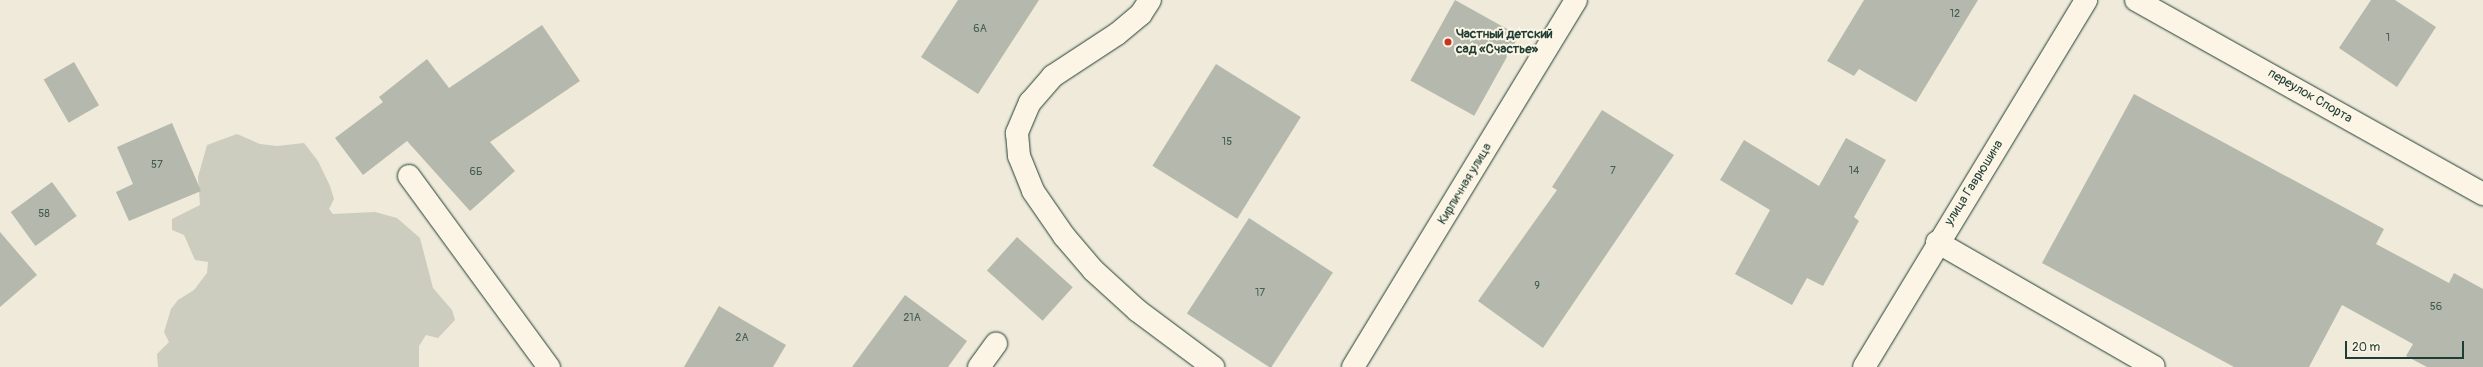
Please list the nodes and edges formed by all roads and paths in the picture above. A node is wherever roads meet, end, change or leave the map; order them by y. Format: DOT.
graph roads {
  1 [pos="1150,0"];
  2 [pos="1576,0"];
  3 [pos="2086,0"];
  4 [pos="2136,0"];
  5 [pos="409,176"];
  6 [pos="2483,194"];
  7 [pos="1937,242"];
  8 [pos="996,344"];
  9 [pos="549,367"];
  10 [pos="979,367"];
  11 [pos="1213,367"];
  12 [pos="1353,367"];
  13 [pos="1864,367"];
  14 [pos="2154,367"];
  1 -- 11 [label="street"];
  2 -- 12 [label="street, Кирпичная улица"];
  3 -- 7 [label="street, улица Гаврюшина"];
  4 -- 6 [label="street, переулок Спорта"];
  5 -- 9 [label="street"];
  7 -- 13 [label="street, улица Гаврюшина"];
  7 -- 14 [label="street"];
  8 -- 10 [label="street"];
}
